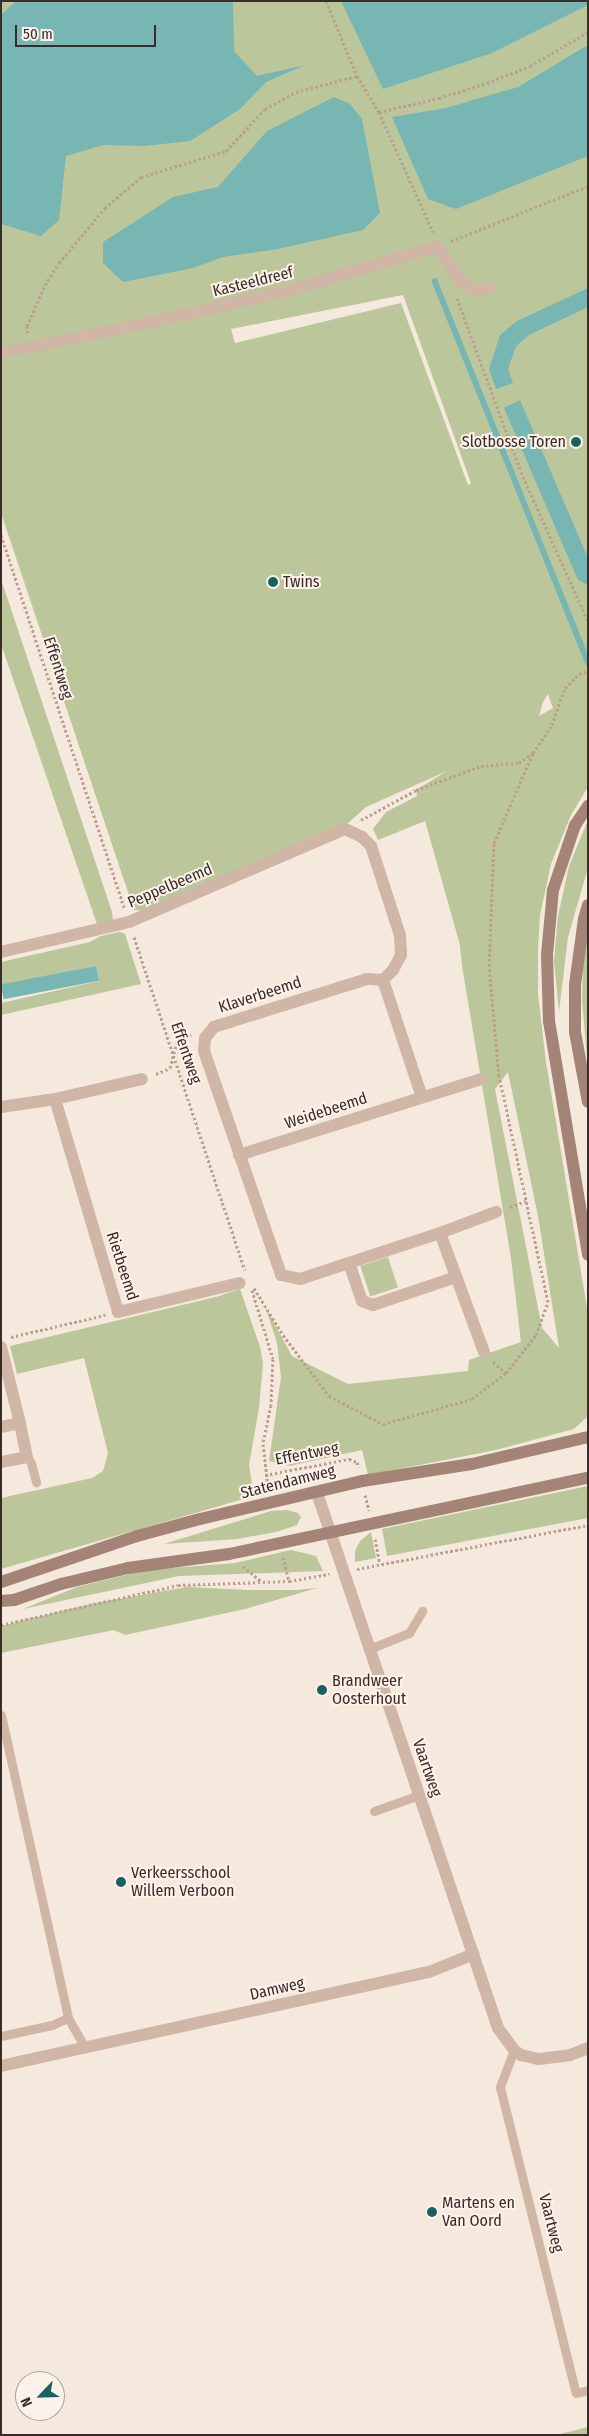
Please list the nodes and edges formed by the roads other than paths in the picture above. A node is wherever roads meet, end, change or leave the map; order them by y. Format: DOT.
graph roads {
  1 [pos="490,287"];
  2 [pos="1,353"];
  3 [pos="588,806"];
  4 [pos="588,905"];
  5 [pos="1,952"];
  6 [pos="382,980"];
  7 [pos="481,1079"];
  8 [pos="142,1080"];
  9 [pos="422,1097"];
  10 [pos="55,1100"];
  11 [pos="588,1102"];
  12 [pos="1,1107"];
  13 [pos="239,1156"];
  14 [pos="496,1212"];
  15 [pos="440,1233"];
  16 [pos="588,1255"];
  17 [pos="349,1263"];
  18 [pos="456,1277"];
  19 [pos="244,1282"];
  20 [pos="1,1347"];
  21 [pos="484,1352"];
  22 [pos="20,1423"];
  23 [pos="1,1427"];
  24 [pos="588,1437"];
  25 [pos="27,1456"];
  26 [pos="1,1462"];
  27 [pos="588,1478"];
  28 [pos="36,1482"];
  29 [pos="317,1493"];
  30 [pos="329,1531"];
  31 [pos="1,1582"];
  32 [pos="1,1601"];
  33 [pos="422,1610"];
  34 [pos="369,1649"];
  35 [pos="1,1715"];
  36 [pos="419,1794"];
  37 [pos="374,1811"];
  38 [pos="474,1954"];
  39 [pos="68,2018"];
  40 [pos="1,2036"];
  41 [pos="85,2048"];
  42 [pos="588,2048"];
  43 [pos="514,2050"];
  44 [pos="1,2066"];
  45 [pos="588,2390"];
  1 -- 2 [label="street, Kasteeldreef"];
  3 -- 16 [label="main road"];
  4 -- 11 [label="main road"];
  5 -- 6 [label="street, Peppelbeemd"];
  6 -- 9 [label="street"];
  6 -- 13 [label="street, Klaverbeemd"];
  7 -- 9 [label="street, Weidebeemd"];
  8 -- 10 [label="street"];
  9 -- 13 [label="street, Weidebeemd"];
  10 -- 12 [label="street"];
  10 -- 19 [label="street, Rietbeemd"];
  13 -- 17 [label="street"];
  14 -- 15 [label="street"];
  15 -- 17 [label="street"];
  15 -- 18 [label="street"];
  17 -- 18 [label="street"];
  18 -- 21 [label="street"];
  20 -- 22 [label="street"];
  22 -- 23 [label="street"];
  22 -- 25 [label="street"];
  24 -- 29 [label="main road, Statendamweg"];
  25 -- 26 [label="street"];
  25 -- 28 [label="lane"];
  27 -- 30 [label="main road"];
  29 -- 30 [label="street, Vaartweg"];
  29 -- 31 [label="main road, Statendamweg"];
  30 -- 32 [label="main road"];
  30 -- 34 [label="street, Vaartweg"];
  33 -- 34 [label="lane"];
  34 -- 36 [label="street, Vaartweg"];
  35 -- 39 [label="lane"];
  36 -- 37 [label="lane"];
  36 -- 38 [label="street, Vaartweg"];
  38 -- 41 [label="street, Damweg"];
  38 -- 43 [label="street, Vaartweg"];
  39 -- 40 [label="lane"];
  39 -- 41 [label="lane"];
  41 -- 44 [label="street, Damweg"];
  42 -- 43 [label="street"];
  43 -- 45 [label="lane, Vaartweg"];
}
